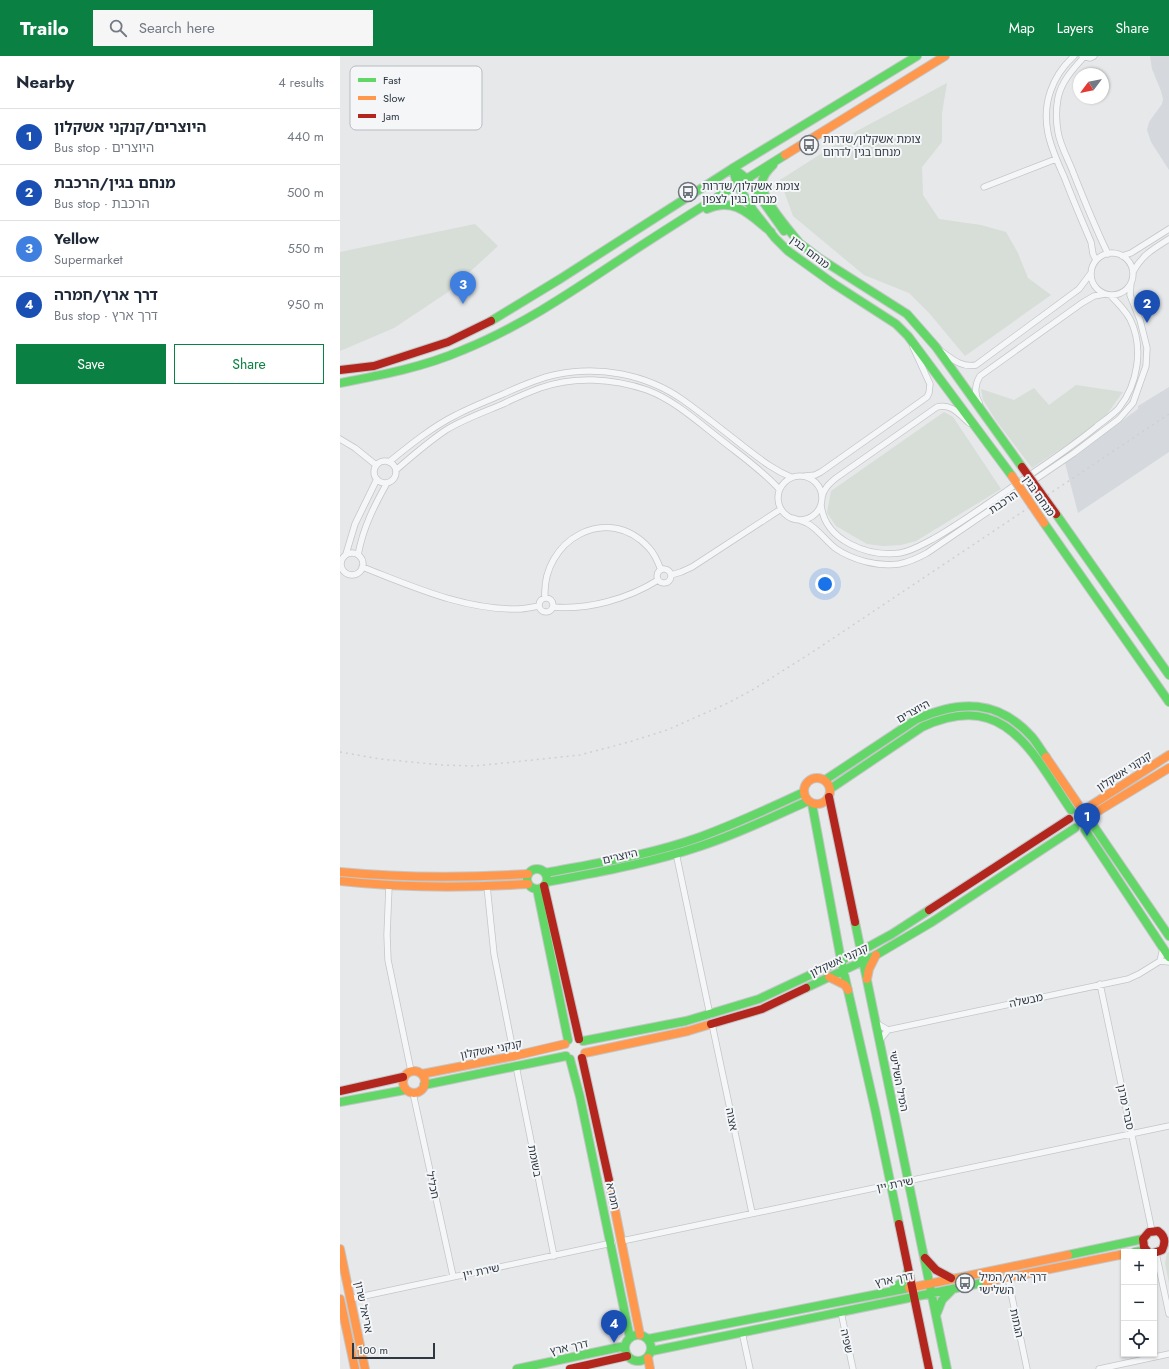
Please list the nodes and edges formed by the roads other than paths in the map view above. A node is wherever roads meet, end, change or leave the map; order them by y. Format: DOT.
graph roads {
  1 [pos="917,56"];
  2 [pos="945,56"];
  3 [pos="1074,56"];
  4 [pos="1094,56"];
  5 [pos="1083,57"];
  6 [pos="780,158"];
  7 [pos="1056,159"];
  8 [pos="733,168"];
  9 [pos="747,179"];
  10 [pos="737,185"];
  11 [pos="984,187"];
  12 [pos="674,224"];
  13 [pos="1169,229"];
  14 [pos="771,232"];
  15 [pos="1169,239"];
  16 [pos="801,245"];
  17 [pos="1108,254"];
  18 [pos="1122,256"];
  19 [pos="1096,260"];
  20 [pos="1133,272"];
  21 [pos="1091,273"];
  22 [pos="1131,282"];
  23 [pos="1105,294"];
  24 [pos="1111,296"];
  25 [pos="908,336"];
  26 [pos="936,347"];
  27 [pos="340,370"];
  28 [pos="340,382"];
  29 [pos="991,423"];
  30 [pos="977,429"];
  31 [pos="340,439"];
  32 [pos="389,462"];
  33 [pos="376,465"];
  34 [pos="396,470"];
  35 [pos="805,476"];
  36 [pos="791,478"];
  37 [pos="377,479"];
  38 [pos="387,483"];
  39 [pos="779,490"];
  40 [pos="822,498"];
  41 [pos="820,505"];
  42 [pos="781,509"];
  43 [pos="793,518"];
  44 [pos="346,554"];
  45 [pos="358,555"];
  46 [pos="362,567"];
  47 [pos="661,570"];
  48 [pos="671,575"];
  49 [pos="658,580"];
  50 [pos="545,598"];
  51 [pos="539,606"];
  52 [pos="553,607"];
  53 [pos="1169,675"];
  54 [pos="1169,702"];
  55 [pos="1169,755"];
  56 [pos="1169,768"];
  57 [pos="825,780"];
  58 [pos="804,792"];
  59 [pos="830,793"];
  60 [pos="810,802"];
  61 [pos="1078,804"];
  62 [pos="1090,806"];
  63 [pos="1071,810"];
  64 [pos="1096,813"];
  65 [pos="1069,819"];
  66 [pos="1093,826"];
  67 [pos="1075,828"];
  68 [pos="1085,830"];
  69 [pos="676,853"];
  70 [pos="340,872"];
  71 [pos="545,873"];
  72 [pos="528,874"];
  73 [pos="340,881"];
  74 [pos="528,884"];
  75 [pos="389,886"];
  76 [pos="487,886"];
  77 [pos="543,886"];
  78 [pos="857,931"];
  79 [pos="1169,936"];
  80 [pos="873,944"];
  81 [pos="839,947"];
  82 [pos="1163,948"];
  83 [pos="861,951"];
  84 [pos="876,955"];
  85 [pos="1169,957"];
  86 [pos="842,960"];
  87 [pos="1160,961"];
  88 [pos="862,962"];
  89 [pos="1169,962"];
  90 [pos="825,968"];
  91 [pos="844,970"];
  92 [pos="829,977"];
  93 [pos="867,981"];
  94 [pos="1100,984"];
  95 [pos="849,991"];
  96 [pos="710,1015"];
  97 [pos="876,1022"];
  98 [pos="712,1024"];
  99 [pos="888,1030"];
  100 [pos="581,1040"];
  101 [pos="880,1040"];
  102 [pos="566,1042"];
  103 [pos="514,1056"];
  104 [pos="583,1056"];
  105 [pos="568,1057"];
  106 [pos="516,1066"];
  107 [pos="411,1071"];
  108 [pos="422,1074"];
  109 [pos="403,1077"];
  110 [pos="424,1085"];
  111 [pos="405,1090"];
  112 [pos="340,1091"];
  113 [pos="413,1093"];
  114 [pos="340,1102"];
  115 [pos="1169,1126"];
  116 [pos="1132,1134"];
  117 [pos="908,1181"];
  118 [pos="891,1185"];
  119 [pos="752,1213"];
  120 [pos="1152,1231"];
  121 [pos="1166,1234"];
  122 [pos="1143,1239"];
  123 [pos="622,1241"];
  124 [pos="612,1243"];
  125 [pos="1167,1246"];
  126 [pos="340,1249"];
  127 [pos="1148,1249"];
  128 [pos="1157,1251"];
  129 [pos="1121,1255"];
  130 [pos="554,1256"];
  131 [pos="924,1256"];
  132 [pos="908,1270"];
  133 [pos="1157,1273"];
  134 [pos="453,1276"];
  135 [pos="1008,1278"];
  136 [pos="952,1279"];
  137 [pos="929,1284"];
  138 [pos="912,1287"];
  139 [pos="954,1289"];
  140 [pos="892,1291"];
  141 [pos="932,1294"];
  142 [pos="914,1297"];
  143 [pos="350,1299"];
  144 [pos="340,1300"];
  145 [pos="895,1301"];
  146 [pos="841,1312"];
  147 [pos="1169,1314"];
  148 [pos="918,1315"];
  149 [pos="936,1316"];
  150 [pos="742,1332"];
  151 [pos="644,1337"];
  152 [pos="630,1338"];
  153 [pos="625,1346"];
  154 [pos="1169,1354"];
  155 [pos="650,1355"];
  156 [pos="627,1356"];
  157 [pos="636,1365"];
  158 [pos="576,1368"];
  159 [pos="355,1369"];
  160 [pos="365,1369"];
  161 [pos="517,1369"];
  162 [pos="650,1369"];
  163 [pos="750,1369"];
  164 [pos="853,1369"];
  165 [pos="929,1369"];
  166 [pos="947,1369"];
  167 [pos="1027,1369"];
  168 [pos="1099,1369"];
  1 -- 8 [label="main road"];
  2 -- 6 [label="main road"];
  3 -- 7 [label="street"];
  4 -- 5 [label="street"];
  5 -- 17 [label="street"];
  6 -- 9 [label="main road"];
  6 -- 16 [label="main road"];
  7 -- 11 [label="street"];
  7 -- 19 [label="street"];
  8 -- 9 [label="main road, מנחם בגין"];
  8 -- 10 [label="main road, מנחם בגין"];
  8 -- 27 [label="main road"];
  9 -- 10 [label="main road"];
  9 -- 16 [label="main road, מנחם בגין"];
  10 -- 12 [label="main road"];
  10 -- 14 [label="main road, מנחם בגין"];
  12 -- 14 [label="main road"];
  12 -- 28 [label="main road"];
  13 -- 18 [label="street"];
  14 -- 25 [label="main road, מנחם בגין"];
  15 -- 20 [label="street"];
  16 -- 26 [label="main road, מנחם בגין"];
  17 -- 18 [label="street"];
  17 -- 19 [label="street"];
  18 -- 20 [label="street"];
  19 -- 21 [label="street"];
  20 -- 22 [label="street"];
  21 -- 23 [label="street"];
  21 -- 26 [label="street"];
  22 -- 24 [label="street"];
  22 -- 43 [label="street, הרכבת"];
  23 -- 24 [label="street"];
  23 -- 29 [label="street"];
  24 -- 41 [label="street, הרכבת"];
  25 -- 30 [label="main road, מנחם בגין"];
  25 -- 35 [label="street"];
  26 -- 29 [label="main road, מנחם בגין"];
  29 -- 53 [label="main road, מנחם בגין, bridge"];
  30 -- 40 [label="street"];
  30 -- 54 [label="main road, מנחם בגין, bridge"];
  31 -- 33 [label="street"];
  32 -- 33 [label="street"];
  32 -- 34 [label="street"];
  32 -- 36 [label="street"];
  33 -- 37 [label="street"];
  34 -- 38 [label="street"];
  34 -- 39 [label="street"];
  35 -- 36 [label="street"];
  35 -- 40 [label="street"];
  36 -- 39 [label="street"];
  37 -- 38 [label="street"];
  37 -- 44 [label="street"];
  38 -- 45 [label="street"];
  39 -- 42 [label="street"];
  40 -- 41 [label="street"];
  41 -- 43 [label="street"];
  42 -- 43 [label="street"];
  42 -- 48 [label="street"];
  44 -- 45 [label="street"];
  44 -- 46 [label="street"];
  45 -- 46 [label="street"];
  46 -- 51 [label="street"];
  47 -- 48 [label="street"];
  47 -- 49 [label="street"];
  47 -- 50 [label="street"];
  48 -- 49 [label="street"];
  49 -- 52 [label="street"];
  50 -- 51 [label="street"];
  50 -- 52 [label="street"];
  51 -- 52 [label="street"];
  55 -- 62 [label="main road, קנקני אשקלון"];
  56 -- 64 [label="main road, קנקני אשקלון"];
  57 -- 58 [label="main road"];
  57 -- 59 [label="main road"];
  57 -- 61 [label="main road, היוצרים"];
  58 -- 60 [label="main road"];
  58 -- 71 [label="main road, היוצרים"];
  59 -- 60 [label="main road"];
  59 -- 63 [label="main road, היוצרים"];
  59 -- 78 [label="main road, המיל השלישי"];
  60 -- 69 [label="main road, היוצרים"];
  60 -- 81 [label="main road"];
  61 -- 62 [label="main road"];
  61 -- 63 [label="main road"];
  62 -- 64 [label="main road"];
  63 -- 65 [label="main road"];
  64 -- 66 [label="main road"];
  65 -- 67 [label="main road"];
  65 -- 80 [label="main road, קנקני אשקלון"];
  66 -- 68 [label="main road"];
  66 -- 79 [label="main road"];
  67 -- 68 [label="main road"];
  67 -- 84 [label="main road, קנקני אשקלון"];
  68 -- 82 [label="main road"];
  69 -- 77 [label="main road, היוצרים"];
  69 -- 96 [label="street"];
  70 -- 72 [label="main road"];
  71 -- 72 [label="main road"];
  71 -- 77 [label="main road"];
  72 -- 74 [label="main road"];
  73 -- 75 [label="main road"];
  74 -- 76 [label="main road"];
  74 -- 77 [label="main road"];
  75 -- 76 [label="main road"];
  75 -- 107 [label="street"];
  76 -- 103 [label="street"];
  77 -- 100 [label="main road"];
  77 -- 102 [label="main road"];
  78 -- 80 [label="main road"];
  78 -- 83 [label="main road, המיל השלישי"];
  80 -- 83 [label="main road, קנקני אשקלון"];
  81 -- 86 [label="main road"];
  81 -- 90 [label="main road"];
  82 -- 85 [label="main road"];
  82 -- 87 [label="street"];
  83 -- 86 [label="main road, קנקני אשקלון"];
  83 -- 88 [label="main road, המיל השלישי"];
  84 -- 88 [label="main road, קנקני אשקלון"];
  84 -- 93 [label="main road"];
  86 -- 90 [label="main road, קנקני אשקלון"];
  86 -- 91 [label="main road"];
  87 -- 89 [label="street"];
  87 -- 94 [label="street, מבשלה"];
  88 -- 91 [label="main road, קנקני אשקלון"];
  88 -- 93 [label="main road, המיל השלישי"];
  90 -- 96 [label="main road, קנקני אשקלון"];
  91 -- 92 [label="main road, קנקני אשקלון"];
  91 -- 95 [label="main road"];
  92 -- 95 [label="main road"];
  92 -- 98 [label="main road, קנקני אשקלון"];
  93 -- 97 [label="main road, המיל השלישי"];
  94 -- 99 [label="street, מבשלה"];
  94 -- 116 [label="street, סברי מרנן"];
  95 -- 118 [label="main road"];
  96 -- 100 [label="main road, קנקני אשקלון"];
  97 -- 99 [label="street"];
  97 -- 101 [label="main road, המיל השלישי"];
  98 -- 104 [label="main road, קנקני אשקלון"];
  98 -- 119 [label="street, אצוה"];
  99 -- 101 [label="street"];
  100 -- 102 [label="main road"];
  100 -- 104 [label="main road"];
  101 -- 117 [label="main road, המיל השלישי"];
  102 -- 103 [label="main road, קנקני אשקלון"];
  102 -- 105 [label="main road"];
  103 -- 108 [label="main road, קנקני אשקלון"];
  104 -- 105 [label="main road"];
  104 -- 123 [label="main road, חמרא"];
  105 -- 106 [label="main road, קנקני אשקלון"];
  105 -- 124 [label="main road, חמרא"];
  106 -- 110 [label="main road, קנקני אשקלון"];
  106 -- 130 [label="street, בשומת"];
  107 -- 108 [label="main road"];
  107 -- 109 [label="main road"];
  108 -- 110 [label="main road"];
  109 -- 111 [label="main road"];
  109 -- 112 [label="main road"];
  110 -- 113 [label="main road"];
  111 -- 113 [label="main road"];
  111 -- 114 [label="main road"];
  113 -- 134 [label="street, חכליל"];
  115 -- 116 [label="street, שירת יין"];
  116 -- 117 [label="street, שירת יין"];
  116 -- 120 [label="street, סברי מרנן"];
  117 -- 118 [label="street, שירת יין"];
  117 -- 131 [label="main road, המיל השלישי"];
  118 -- 119 [label="street, שירת יין"];
  118 -- 132 [label="main road"];
  119 -- 123 [label="street, שירת יין"];
  120 -- 121 [label="main road"];
  120 -- 122 [label="main road"];
  121 -- 125 [label="main road"];
  122 -- 127 [label="main road"];
  122 -- 136 [label="main road, דרך ארץ"];
  123 -- 151 [label="main road, חמרא"];
  124 -- 130 [label="street, שירת יין"];
  124 -- 152 [label="main road, חמרא"];
  125 -- 128 [label="main road"];
  126 -- 143 [label="main road, אריאל שרון"];
  129 -- 135 [label="main road, דרך ארץ"];
  130 -- 134 [label="street, שירת יין"];
  131 -- 136 [label="main road"];
  131 -- 137 [label="main road, המיל השלישי"];
  132 -- 138 [label="main road"];
  132 -- 140 [label="main road"];
  133 -- 147 [label="street"];
  134 -- 143 [label="street, שירת יין"];
  135 -- 139 [label="main road, דרך ארץ"];
  135 -- 167 [label="street, הגתות"];
  136 -- 137 [label="main road, דרך ארץ"];
  137 -- 138 [label="main road, דרך ארץ"];
  137 -- 141 [label="main road, המיל השלישי"];
  138 -- 140 [label="main road, דרך ארץ"];
  138 -- 142 [label="main road"];
  139 -- 141 [label="main road, דרך ארץ"];
  139 -- 149 [label="main road"];
  140 -- 151 [label="main road, דרך ארץ"];
  141 -- 142 [label="main road, דרך ארץ"];
  141 -- 149 [label="main road, המיל השלישי"];
  142 -- 145 [label="main road, דרך ארץ"];
  142 -- 148 [label="main road"];
  143 -- 160 [label="main road, אריאל שרון"];
  144 -- 159 [label="main road, אריאל שרון"];
  145 -- 146 [label="main road, דרך ארץ"];
  145 -- 148 [label="main road"];
  146 -- 150 [label="main road, דרך ארץ"];
  146 -- 164 [label="street, שפיה"];
  148 -- 165 [label="main road"];
  149 -- 166 [label="main road, המיל השלישי"];
  150 -- 155 [label="main road, דרך ארץ"];
  150 -- 163 [label="street"];
  151 -- 152 [label="main road"];
  151 -- 155 [label="main road"];
  152 -- 153 [label="main road"];
  153 -- 156 [label="main road"];
  153 -- 161 [label="main road, דרך ארץ"];
  154 -- 168 [label="street"];
  155 -- 157 [label="main road"];
  155 -- 162 [label="main road"];
  156 -- 157 [label="main road"];
  156 -- 158 [label="main road, דרך ארץ"];
}
